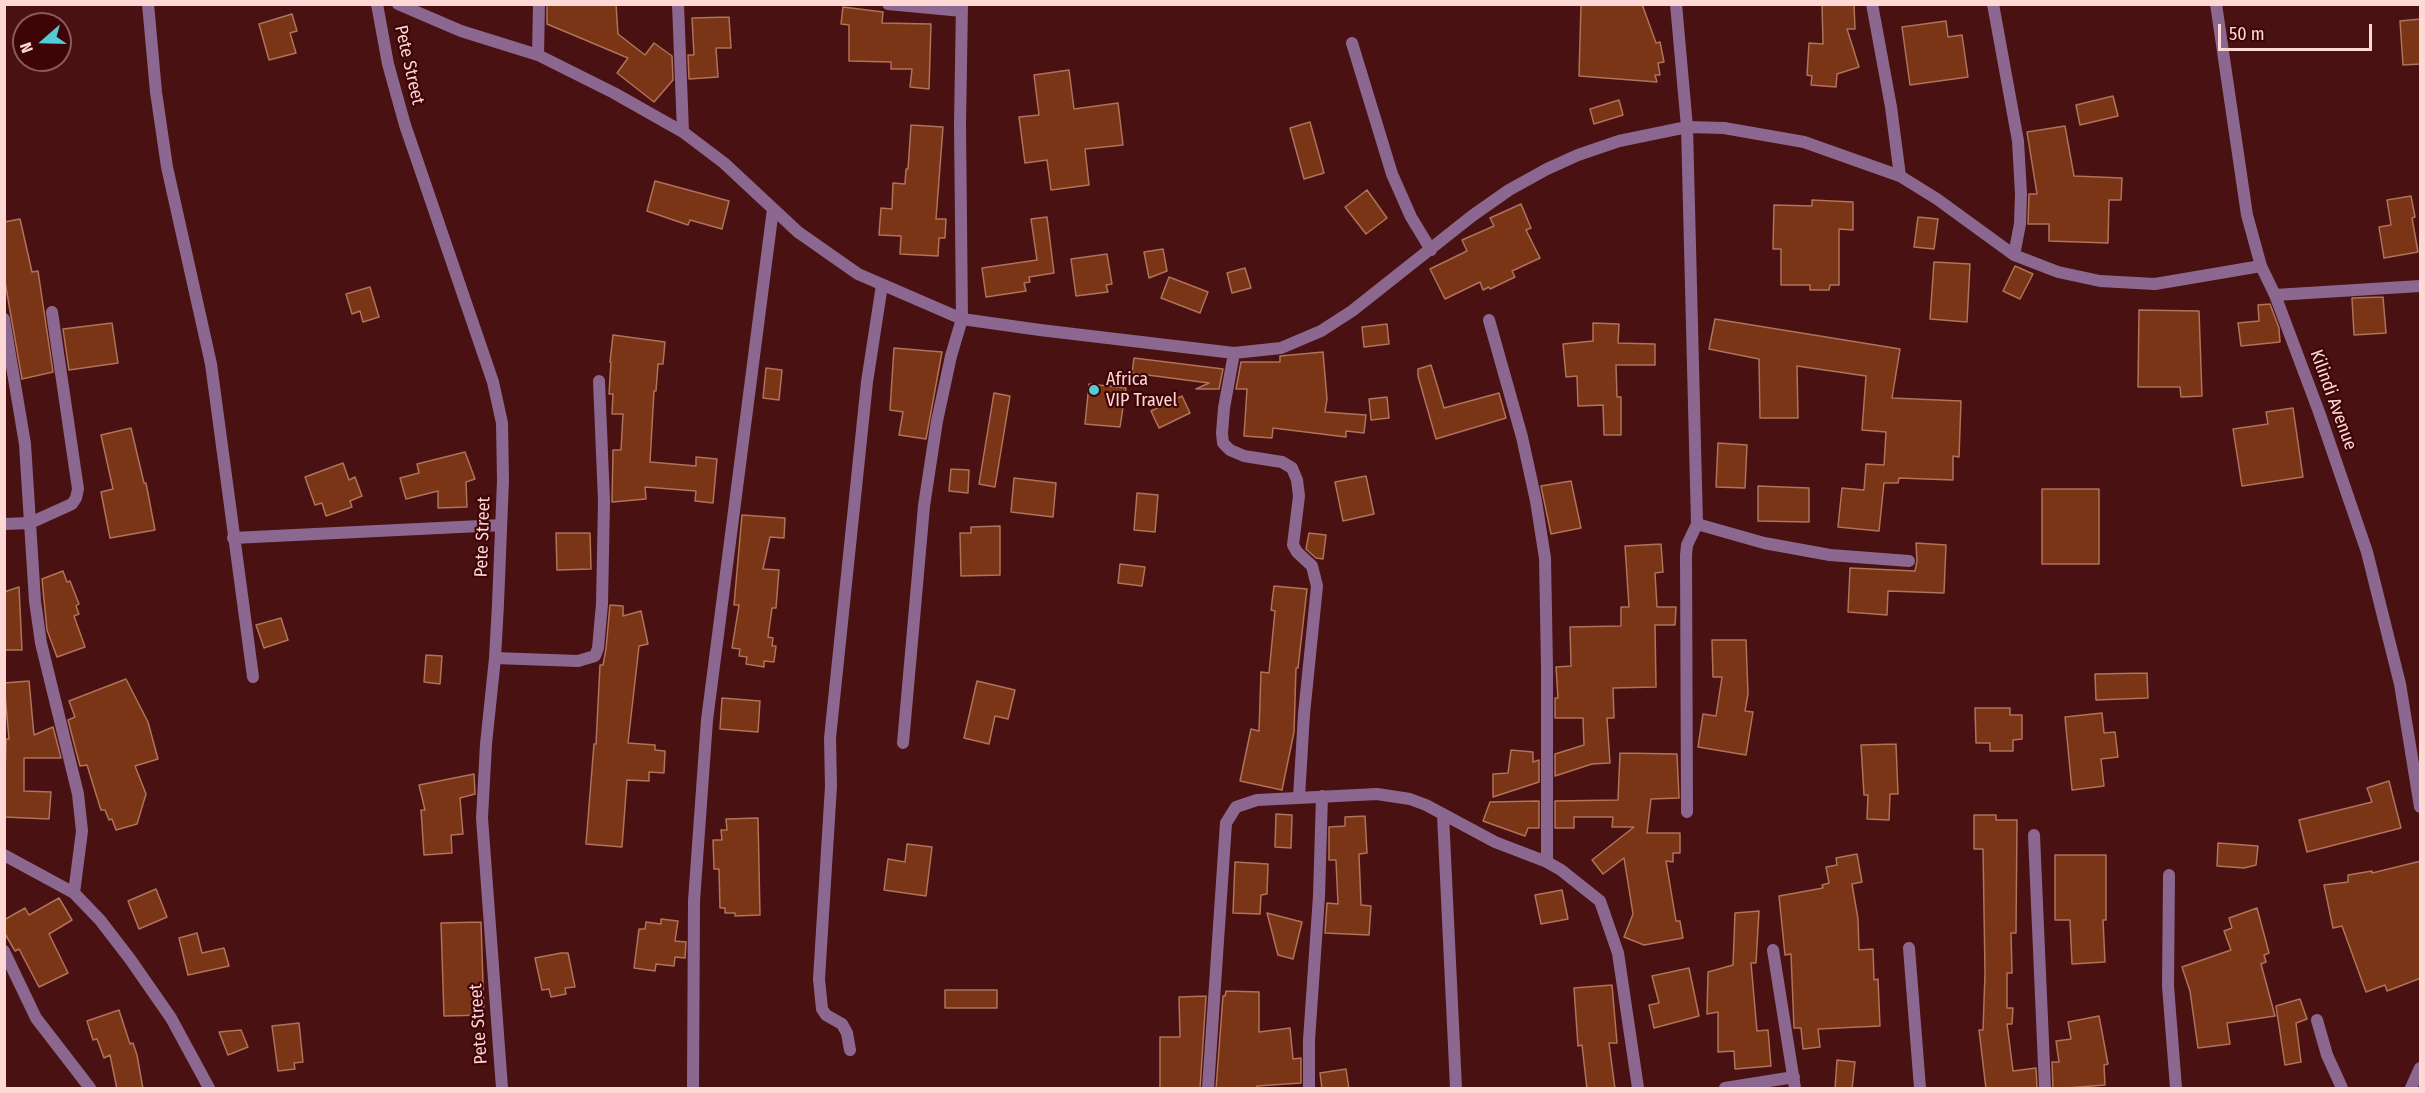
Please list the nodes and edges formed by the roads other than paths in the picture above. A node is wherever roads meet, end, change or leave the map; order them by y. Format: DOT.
graph roads {
  1 [pos="148,4"];
  2 [pos="377,4"];
  3 [pos="398,4"];
  4 [pos="539,4"];
  5 [pos="678,4"];
  6 [pos="888,4"];
  7 [pos="1676,4"];
  8 [pos="1872,4"];
  9 [pos="1993,4"];
  10 [pos="2216,4"];
  11 [pos="962,8"];
  12 [pos="1352,43"];
  13 [pos="538,55"];
  14 [pos="1687,127"];
  15 [pos="683,132"];
  16 [pos="1900,176"];
  17 [pos="773,209"];
  18 [pos="1431,250"];
  19 [pos="2014,255"];
  20 [pos="2260,266"];
  21 [pos="882,285"];
  22 [pos="2421,286"];
  23 [pos="2275,295"];
  24 [pos="52,312"];
  25 [pos="4,319"];
  26 [pos="962,319"];
  27 [pos="1489,320"];
  28 [pos="1234,352"];
  29 [pos="599,381"];
  30 [pos="30,523"];
  31 [pos="4,524"];
  32 [pos="1697,524"];
  33 [pos="501,525"];
  34 [pos="233,537"];
  35 [pos="1909,561"];
  36 [pos="495,658"];
  37 [pos="253,677"];
  38 [pos="903,742"];
  39 [pos="1322,796"];
  40 [pos="1299,797"];
  41 [pos="2421,807"];
  42 [pos="1688,812"];
  43 [pos="1443,815"];
  44 [pos="2034,835"];
  45 [pos="4,855"];
  46 [pos="1547,862"];
  47 [pos="2169,875"];
  48 [pos="74,893"];
  49 [pos="1909,948"];
  50 [pos="1773,950"];
  51 [pos="4,951"];
  52 [pos="2317,1020"];
  53 [pos="850,1050"];
  54 [pos="2421,1068"];
  55 [pos="1794,1083"];
  56 [pos="90,1089"];
  57 [pos="209,1089"];
  58 [pos="502,1089"];
  59 [pos="693,1089"];
  60 [pos="1208,1089"];
  61 [pos="1309,1089"];
  62 [pos="1456,1089"];
  63 [pos="1638,1089"];
  64 [pos="1725,1089"];
  65 [pos="1920,1089"];
  66 [pos="2045,1089"];
  67 [pos="2176,1089"];
  68 [pos="2342,1089"];
  69 [pos="2411,1089"];
  1 -- 34 [label="street"];
  2 -- 33 [label="street, Pete Street"];
  3 -- 13 [label="street"];
  4 -- 13 [label="street"];
  5 -- 15 [label="street"];
  6 -- 11 [label="street"];
  7 -- 14 [label="street"];
  8 -- 16 [label="street"];
  9 -- 19 [label="street"];
  10 -- 20 [label="street, Kilindi Avenue"];
  11 -- 26 [label="street"];
  12 -- 18 [label="street"];
  13 -- 15 [label="street"];
  14 -- 16 [label="street"];
  14 -- 18 [label="street"];
  14 -- 32 [label="street"];
  15 -- 17 [label="street"];
  16 -- 19 [label="street"];
  17 -- 21 [label="street"];
  17 -- 59 [label="street"];
  18 -- 28 [label="street"];
  19 -- 20 [label="street"];
  20 -- 23 [label="street, Kilindi Avenue"];
  21 -- 26 [label="street"];
  21 -- 53 [label="street"];
  22 -- 23 [label="street"];
  23 -- 41 [label="street, Kilindi Avenue"];
  24 -- 30 [label="street"];
  25 -- 30 [label="street"];
  26 -- 28 [label="street"];
  26 -- 38 [label="street"];
  27 -- 46 [label="street"];
  28 -- 40 [label="street"];
  29 -- 36 [label="street"];
  30 -- 31 [label="street"];
  30 -- 48 [label="street"];
  32 -- 35 [label="street"];
  32 -- 42 [label="street"];
  33 -- 34 [label="street"];
  33 -- 36 [label="street, Pete Street"];
  34 -- 37 [label="street"];
  36 -- 58 [label="street, Pete Street"];
  39 -- 40 [label="street"];
  39 -- 43 [label="street"];
  39 -- 61 [label="street"];
  40 -- 60 [label="street"];
  43 -- 46 [label="street"];
  43 -- 62 [label="street"];
  44 -- 66 [label="street"];
  45 -- 48 [label="street"];
  46 -- 63 [label="street"];
  47 -- 67 [label="street"];
  48 -- 57 [label="street"];
  49 -- 65 [label="street"];
  50 -- 55 [label="street"];
  51 -- 56 [label="street"];
  52 -- 68 [label="street"];
  54 -- 69 [label="street"];
  55 -- 64 [label="street"];
}
